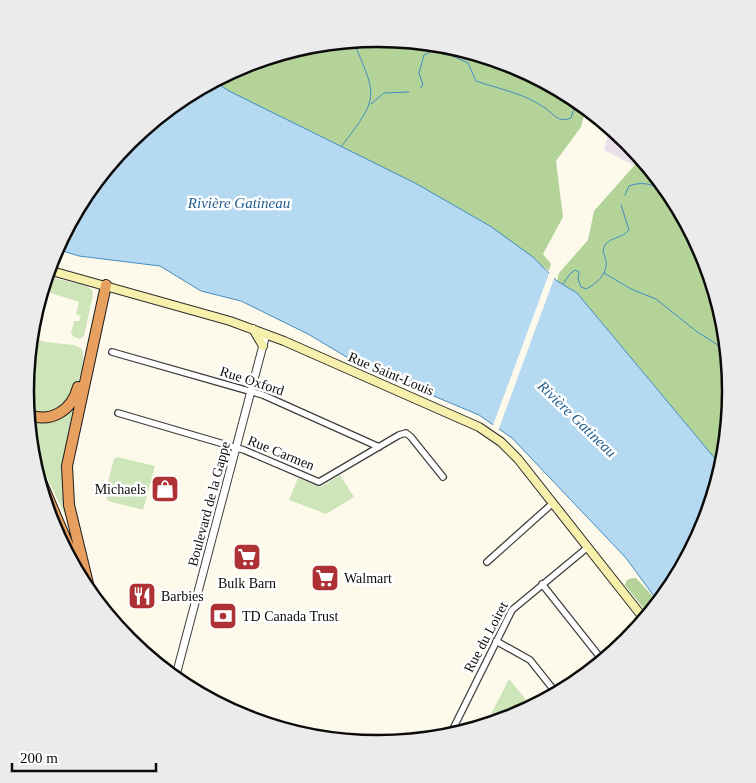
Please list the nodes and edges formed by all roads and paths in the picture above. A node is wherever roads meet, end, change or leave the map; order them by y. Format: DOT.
graph roads {
  1 [pos="55,272"];
  2 [pos="103,285"];
  3 [pos="253,329"];
  4 [pos="266,334"];
  5 [pos="263,346"];
  6 [pos="112,352"];
  7 [pos="251,392"];
  8 [pos="118,414"];
  9 [pos="34,417"];
  10 [pos="379,447"];
  11 [pos="236,448"];
  12 [pos="443,477"];
  13 [pos="553,503"];
  14 [pos="588,547"];
  15 [pos="487,562"];
  16 [pos="85,572"];
  17 [pos="542,584"];
  18 [pos="640,614"];
  19 [pos="496,641"];
  20 [pos="599,656"];
  21 [pos="177,671"];
  22 [pos="553,688"];
  23 [pos="454,727"];
  1 -- 2 [label="main road, Rue Saint-Louis"];
  2 -- 3 [label="main road, Rue Saint-Louis"];
  2 -- 9 [label="highway"];
  2 -- 16 [label="highway"];
  3 -- 4 [label="main road, Rue Saint-Louis"];
  3 -- 5 [label="main road"];
  4 -- 5 [label="street, Boulevard de la Gappe"];
  4 -- 13 [label="main road, Rue Saint-Louis"];
  5 -- 7 [label="street, Boulevard de la Gappe"];
  6 -- 7 [label="street, Rue Oxford"];
  7 -- 10 [label="street, Rue Oxford"];
  7 -- 11 [label="street, Boulevard de la Gappe"];
  8 -- 11 [label="street, Rue Carmen"];
  10 -- 11 [label="street, Rue Carmen"];
  10 -- 12 [label="street"];
  11 -- 21 [label="street, Boulevard de la Gappe"];
  13 -- 14 [label="main road, Rue Saint-Louis"];
  13 -- 15 [label="street"];
  14 -- 17 [label="street, Rue du Loiret"];
  14 -- 18 [label="main road, Rue Saint-Louis"];
  17 -- 19 [label="street, Rue du Loiret"];
  17 -- 20 [label="street"];
  19 -- 22 [label="street"];
  19 -- 23 [label="street, Rue du Loiret"];
}
